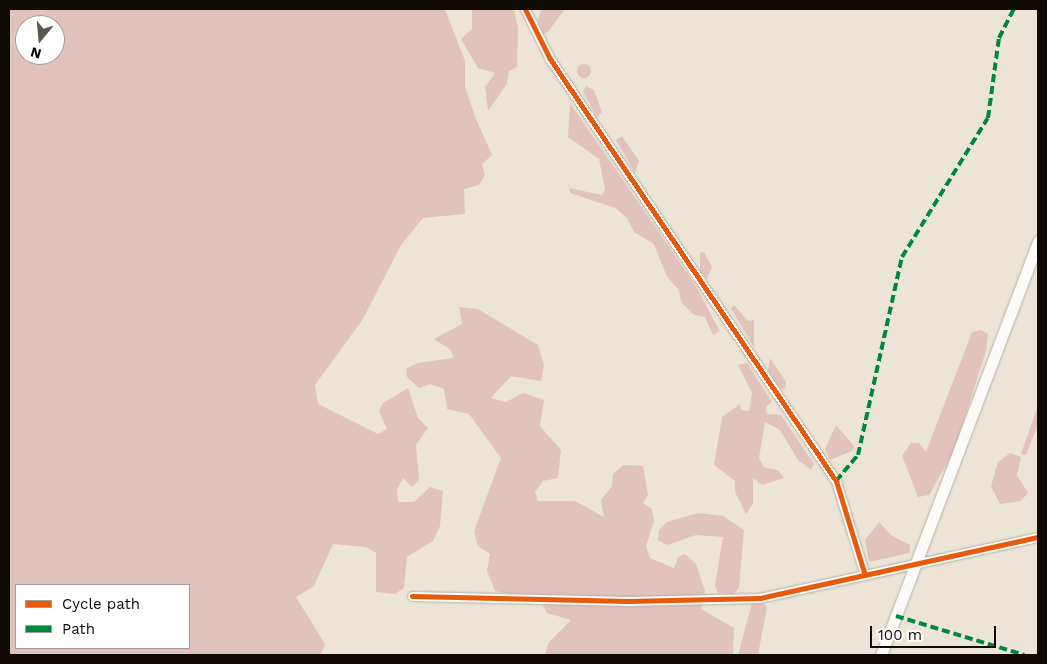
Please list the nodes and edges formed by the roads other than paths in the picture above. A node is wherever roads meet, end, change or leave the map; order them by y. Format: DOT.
graph roads {
  1 [pos="525,9"];
  2 [pos="1038,241"];
  3 [pos="1038,537"];
  4 [pos="916,562"];
  5 [pos="865,575"];
  6 [pos="412,596"];
  7 [pos="881,655"];
  1 -- 5 [label="street"];
  2 -- 4 [label="street"];
  3 -- 4 [label="street"];
  4 -- 5 [label="street"];
  4 -- 7 [label="street"];
  5 -- 6 [label="street"];
}
